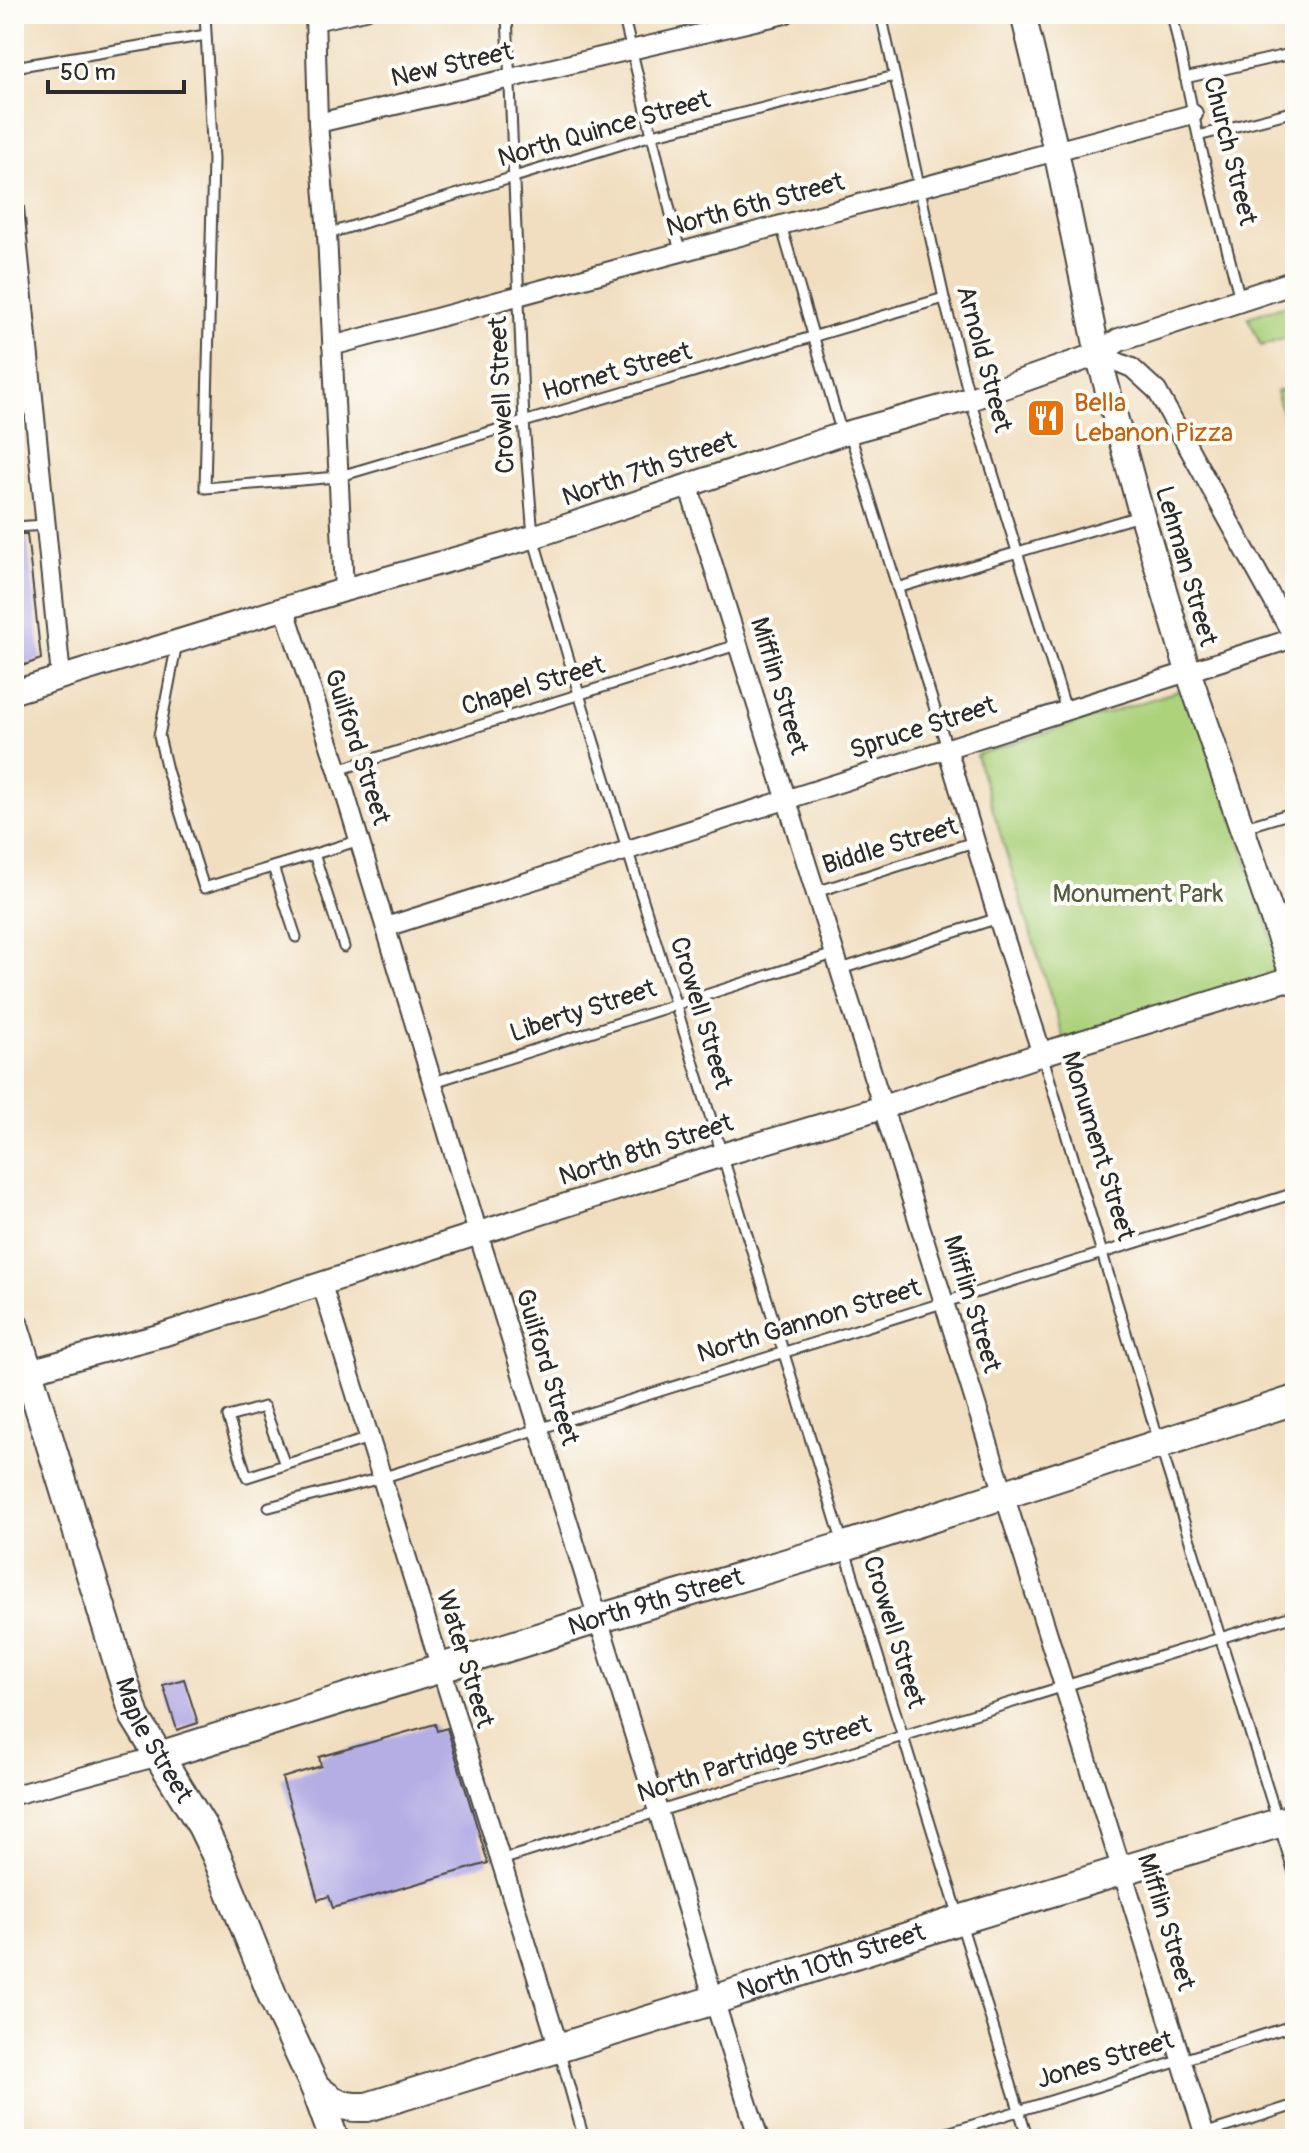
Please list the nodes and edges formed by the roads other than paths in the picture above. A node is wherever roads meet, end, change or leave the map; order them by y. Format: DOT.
graph roads {
  1 [pos="205,14"];
  2 [pos="368,14"];
  3 [pos="507,14"];
  4 [pos="623,14"];
  5 [pos="785,14"];
  6 [pos="881,14"];
  7 [pos="1023,14"];
  8 [pos="1172,14"];
  9 [pos="316,20"];
  10 [pos="206,35"];
  11 [pos="632,50"];
  12 [pos="1295,53"];
  13 [pos="14,67"];
  14 [pos="895,76"];
  15 [pos="1185,78"];
  16 [pos="510,79"];
  17 [pos="1295,111"];
  18 [pos="1193,114"];
  19 [pos="318,123"];
  20 [pos="652,135"];
  21 [pos="1198,136"];
  22 [pos="1056,151"];
  23 [pos="513,178"];
  24 [pos="919,188"];
  25 [pos="14,208"];
  26 [pos="781,225"];
  27 [pos="327,234"];
  28 [pos="680,252"];
  29 [pos="1295,282"];
  30 [pos="519,297"];
  31 [pos="944,298"];
  32 [pos="1240,299"];
  33 [pos="19,311"];
  34 [pos="814,338"];
  35 [pos="332,346"];
  36 [pos="1098,354"];
  37 [pos="970,399"];
  38 [pos="524,422"];
  39 [pos="845,433"];
  40 [pos="337,477"];
  41 [pos="688,485"];
  42 [pos="1142,516"];
  43 [pos="46,525"];
  44 [pos="14,527"];
  45 [pos="533,537"];
  46 [pos="1018,552"];
  47 [pos="897,588"];
  48 [pos="344,590"];
  49 [pos="285,610"];
  50 [pos="1294,639"];
  51 [pos="177,643"];
  52 [pos="740,644"];
  53 [pos="1188,671"];
  54 [pos="61,677"];
  55 [pos="14,692"];
  56 [pos="579,694"];
  57 [pos="1066,710"];
  58 [pos="947,748"];
  59 [pos="338,770"];
  60 [pos="787,799"];
  61 [pos="1295,812"];
  62 [pos="1240,828"];
  63 [pos="360,840"];
  64 [pos="977,841"];
  65 [pos="627,850"];
  66 [pos="314,854"];
  67 [pos="273,867"];
  68 [pos="816,892"];
  69 [pos="998,918"];
  70 [pos="386,927"];
  71 [pos="296,937"];
  72 [pos="344,947"];
  73 [pos="839,961"];
  74 [pos="1294,979"];
  75 [pos="675,1005"];
  76 [pos="1042,1054"];
  77 [pos="434,1082"];
  78 [pos="883,1107"];
  79 [pos="722,1155"];
  80 [pos="1295,1193"];
  81 [pos="478,1233"];
  82 [pos="1104,1253"];
  83 [pos="322,1285"];
  84 [pos="944,1302"];
  85 [pos="14,1326"];
  86 [pos="783,1352"];
  87 [pos="21,1373"];
  88 [pos="1295,1400"];
  89 [pos="539,1428"];
  90 [pos="369,1438"];
  91 [pos="1159,1442"];
  92 [pos="285,1465"];
  93 [pos="381,1478"];
  94 [pos="1004,1494"];
  95 [pos="269,1507"];
  96 [pos="845,1546"];
  97 [pos="1295,1615"];
  98 [pos="598,1619"];
  99 [pos="1220,1638"];
  100 [pos="440,1668"];
  101 [pos="1065,1686"];
  102 [pos="902,1736"];
  103 [pos="159,1756"];
  104 [pos="14,1795"];
  105 [pos="658,1811"];
  106 [pos="1287,1821"];
  107 [pos="501,1860"];
  108 [pos="1122,1871"];
  109 [pos="1295,1876"];
  110 [pos="959,1920"];
  111 [pos="714,2000"];
  112 [pos="1295,2025"];
  113 [pos="559,2048"];
  114 [pos="1181,2060"];
  115 [pos="315,2087"];
  116 [pos="1295,2105"];
  117 [pos="367,2107"];
  118 [pos="1019,2110"];
  119 [pos="942,2137"];
  120 [pos="1200,2137"];
  121 [pos="334,2139"];
  122 [pos="346,2139"];
  123 [pos="584,2139"];
  124 [pos="759,2139"];
  125 [pos="928,2139"];
  126 [pos="1028,2139"];
  1 -- 10 [label="lane"];
  2 -- 9 [label="lane"];
  3 -- 16 [label="lane, Crowell Street"];
  4 -- 11 [label="lane"];
  5 -- 11 [label="street, New Street"];
  6 -- 14 [label="lane, Arnold Street"];
  7 -- 22 [label="main road, Lehman Street"];
  8 -- 15 [label="lane, Church Street"];
  9 -- 19 [label="street"];
  10 -- 13 [label="lane"];
  10 -- 40 [label="lane, Hornet Street"];
  11 -- 16 [label="street, New Street"];
  11 -- 20 [label="lane"];
  12 -- 15 [label="lane"];
  14 -- 20 [label="lane, North Quince Street"];
  14 -- 24 [label="lane, Arnold Street"];
  15 -- 18 [label="lane, Church Street"];
  16 -- 19 [label="street, New Street"];
  16 -- 23 [label="lane, Crowell Street"];
  17 -- 21 [label="lane"];
  18 -- 21 [label="lane, Church Street"];
  18 -- 22 [label="street, North 6th Street"];
  19 -- 27 [label="street"];
  20 -- 23 [label="lane, North Quince Street"];
  20 -- 28 [label="lane"];
  21 -- 32 [label="lane, Church Street"];
  22 -- 24 [label="street, North 6th Street"];
  22 -- 36 [label="main road, Lehman Street"];
  23 -- 27 [label="lane, North Quince Street"];
  23 -- 30 [label="lane, Crowell Street"];
  24 -- 26 [label="street, North 6th Street"];
  24 -- 31 [label="lane, Arnold Street"];
  25 -- 33 [label="street"];
  26 -- 28 [label="street, North 6th Street"];
  26 -- 34 [label="lane, Monument Street"];
  27 -- 35 [label="street"];
  28 -- 30 [label="street, North 6th Street"];
  29 -- 32 [label="street, North 7th Street"];
  30 -- 35 [label="street, North 6th Street"];
  30 -- 38 [label="lane, Crowell Street"];
  31 -- 34 [label="lane, Hornet Street"];
  31 -- 37 [label="lane, Arnold Street"];
  32 -- 36 [label="street, North 7th Street"];
  33 -- 43 [label="street"];
  34 -- 38 [label="lane, Hornet Street"];
  34 -- 39 [label="lane, Monument Street"];
  35 -- 40 [label="street"];
  36 -- 37 [label="street, North 7th Street"];
  36 -- 42 [label="main road, Lehman Street"];
  36 -- 50 [label="street"];
  37 -- 39 [label="street, North 7th Street"];
  37 -- 46 [label="lane, Arnold Street"];
  38 -- 40 [label="lane, Hornet Street"];
  38 -- 45 [label="lane, Crowell Street"];
  39 -- 41 [label="street, North 7th Street"];
  39 -- 47 [label="lane, Monument Street"];
  40 -- 48 [label="street"];
  41 -- 45 [label="street, North 7th Street"];
  41 -- 52 [label="street, Mifflin Street"];
  42 -- 46 [label="lane"];
  42 -- 53 [label="main road, Lehman Street"];
  43 -- 44 [label="lane"];
  43 -- 54 [label="street"];
  45 -- 48 [label="street, North 7th Street"];
  45 -- 56 [label="lane, Crowell Street"];
  46 -- 47 [label="lane"];
  46 -- 57 [label="lane, Arnold Street"];
  47 -- 58 [label="lane, Monument Street"];
  48 -- 49 [label="street, North 7th Street"];
  49 -- 51 [label="street, North 7th Street"];
  49 -- 59 [label="street, Guilford Street"];
  50 -- 53 [label="street, Spruce Street"];
  51 -- 54 [label="street, North 7th Street"];
  51 -- 67 [label="lane"];
  52 -- 56 [label="lane, Chapel Street"];
  52 -- 60 [label="street, Mifflin Street"];
  53 -- 57 [label="street, Spruce Street"];
  53 -- 62 [label="main road, Lehman Street"];
  54 -- 55 [label="street, North 7th Street"];
  56 -- 59 [label="lane, Chapel Street"];
  56 -- 65 [label="lane, Crowell Street"];
  57 -- 58 [label="street, Spruce Street"];
  58 -- 60 [label="street, Spruce Street"];
  58 -- 64 [label="street, Monument Street"];
  59 -- 63 [label="street, Guilford Street"];
  60 -- 65 [label="street, Spruce Street"];
  60 -- 68 [label="street, Mifflin Street"];
  61 -- 62 [label="lane"];
  62 -- 74 [label="main road, Lehman Street"];
  63 -- 66 [label="lane"];
  63 -- 70 [label="street, Guilford Street"];
  64 -- 68 [label="lane, Biddle Street"];
  64 -- 69 [label="street, Monument Street"];
  65 -- 70 [label="street, Spruce Street"];
  65 -- 75 [label="lane, Crowell Street"];
  66 -- 67 [label="lane"];
  66 -- 72 [label="lane"];
  67 -- 71 [label="lane"];
  68 -- 73 [label="street, Mifflin Street"];
  69 -- 73 [label="lane, Liberty Street"];
  69 -- 76 [label="street, Monument Street"];
  70 -- 77 [label="street, Guilford Street"];
  73 -- 75 [label="lane, Liberty Street"];
  73 -- 78 [label="street, Mifflin Street"];
  74 -- 76 [label="street, North 8th Street"];
  75 -- 77 [label="lane, Liberty Street"];
  75 -- 79 [label="lane, Crowell Street"];
  76 -- 78 [label="street, North 8th Street"];
  76 -- 82 [label="lane, Monument Street"];
  77 -- 81 [label="street, Guilford Street"];
  78 -- 79 [label="street, North 8th Street"];
  78 -- 84 [label="street, Mifflin Street"];
  79 -- 81 [label="street, North 8th Street"];
  79 -- 86 [label="lane, Crowell Street"];
  80 -- 82 [label="lane, North Gannon Street"];
  81 -- 83 [label="street, North 8th Street"];
  81 -- 89 [label="street, Guilford Street"];
  82 -- 84 [label="lane, North Gannon Street"];
  82 -- 91 [label="lane, Monument Street"];
  83 -- 87 [label="street, North 8th Street"];
  83 -- 90 [label="street, Water Street"];
  84 -- 86 [label="lane, North Gannon Street"];
  84 -- 94 [label="street, Mifflin Street"];
  85 -- 87 [label="main road, Maple Street"];
  86 -- 89 [label="lane, North Gannon Street"];
  86 -- 96 [label="lane, Crowell Street"];
  87 -- 103 [label="main road, Maple Street"];
  88 -- 91 [label="main road, North 9th Street"];
  89 -- 93 [label="lane, North Gannon Street"];
  89 -- 98 [label="street, Guilford Street"];
  90 -- 92 [label="lane"];
  90 -- 93 [label="street, Water Street"];
  91 -- 94 [label="main road, North 9th Street"];
  91 -- 99 [label="lane, Monument Street"];
  92 -- 92 [label="lane"];
  93 -- 95 [label="lane, North Gannon Street"];
  93 -- 100 [label="street, Water Street"];
  94 -- 96 [label="main road, North 9th Street"];
  94 -- 101 [label="street, Mifflin Street"];
  96 -- 98 [label="main road, North 9th Street"];
  96 -- 102 [label="lane, Crowell Street"];
  97 -- 99 [label="lane, North Partridge Street"];
  98 -- 100 [label="main road, North 9th Street"];
  98 -- 105 [label="street, Guilford Street"];
  99 -- 101 [label="lane, North Partridge Street"];
  99 -- 106 [label="lane, Monument Street"];
  100 -- 103 [label="main road, North 9th Street"];
  100 -- 107 [label="street, Water Street"];
  101 -- 102 [label="lane, North Partridge Street"];
  101 -- 108 [label="street, Mifflin Street"];
  102 -- 105 [label="lane, North Partridge Street"];
  102 -- 110 [label="lane, Crowell Street"];
  103 -- 104 [label="street, North 9th Street"];
  103 -- 115 [label="main road, Maple Street"];
  105 -- 107 [label="lane, North Partridge Street"];
  105 -- 111 [label="street, Guilford Street"];
  106 -- 108 [label="main road, North 10th Street"];
  106 -- 109 [label="lane, Monument Street"];
  107 -- 113 [label="street, Water Street"];
  108 -- 110 [label="main road, North 10th Street"];
  108 -- 114 [label="street, Mifflin Street"];
  110 -- 111 [label="main road, North 10th Street"];
  110 -- 118 [label="lane, Crowell Street"];
  111 -- 113 [label="main road, North 10th Street"];
  111 -- 124 [label="street, Guilford Street"];
  112 -- 114 [label="lane, Jones Street"];
  113 -- 117 [label="main road, North 10th Street"];
  113 -- 123 [label="lane"];
  114 -- 118 [label="lane, Jones Street"];
  114 -- 120 [label="street, Mifflin Street"];
  115 -- 117 [label="main road"];
  115 -- 121 [label="main road, Maple Street"];
  116 -- 120 [label="lane"];
  117 -- 122 [label="main road"];
  118 -- 119 [label="lane, Jones Street"];
  118 -- 126 [label="lane, Crowell Street"];
  119 -- 125 [label="lane, Jones Street"];
}
